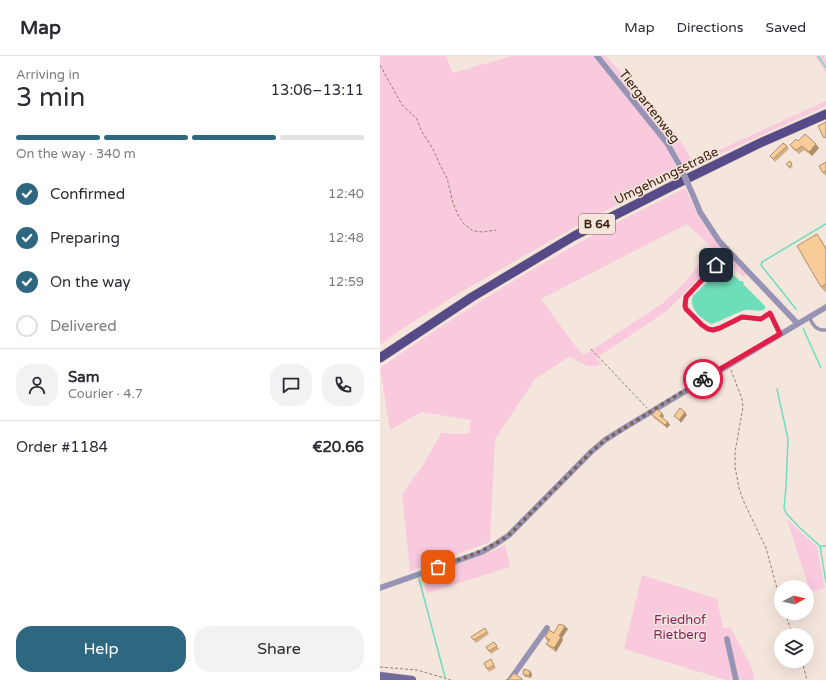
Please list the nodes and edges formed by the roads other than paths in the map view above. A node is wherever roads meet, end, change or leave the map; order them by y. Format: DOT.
graph roads {
  1 [pos="597,56"];
  2 [pos="826,114"];
  3 [pos="716,265"];
  4 [pos="826,307"];
  5 [pos="809,317"];
  6 [pos="797,323"];
  7 [pos="826,330"];
  8 [pos="780,334"];
  9 [pos="380,358"];
  10 [pos="423,573"];
  11 [pos="440,574"];
  12 [pos="380,588"];
  13 [pos="547,628"];
  14 [pos="727,639"];
  15 [pos="380,676"];
  16 [pos="412,680"];
  17 [pos="510,680"];
  18 [pos="736,680"];
  1 -- 6 [label="street, Tiergartenweg, bridge"];
  2 -- 9 [label="main road, Umgehungsstraße / B 64"];
  3 -- 8 [label="lane"];
  4 -- 5 [label="street"];
  5 -- 6 [label="street"];
  5 -- 7 [label="lane"];
  6 -- 8 [label="street"];
  8 -- 10 [label="street"];
  10 -- 11 [label="lane"];
  10 -- 12 [label="street"];
  13 -- 17 [label="street"];
  14 -- 18 [label="street"];
  15 -- 16 [label="street"];
}
